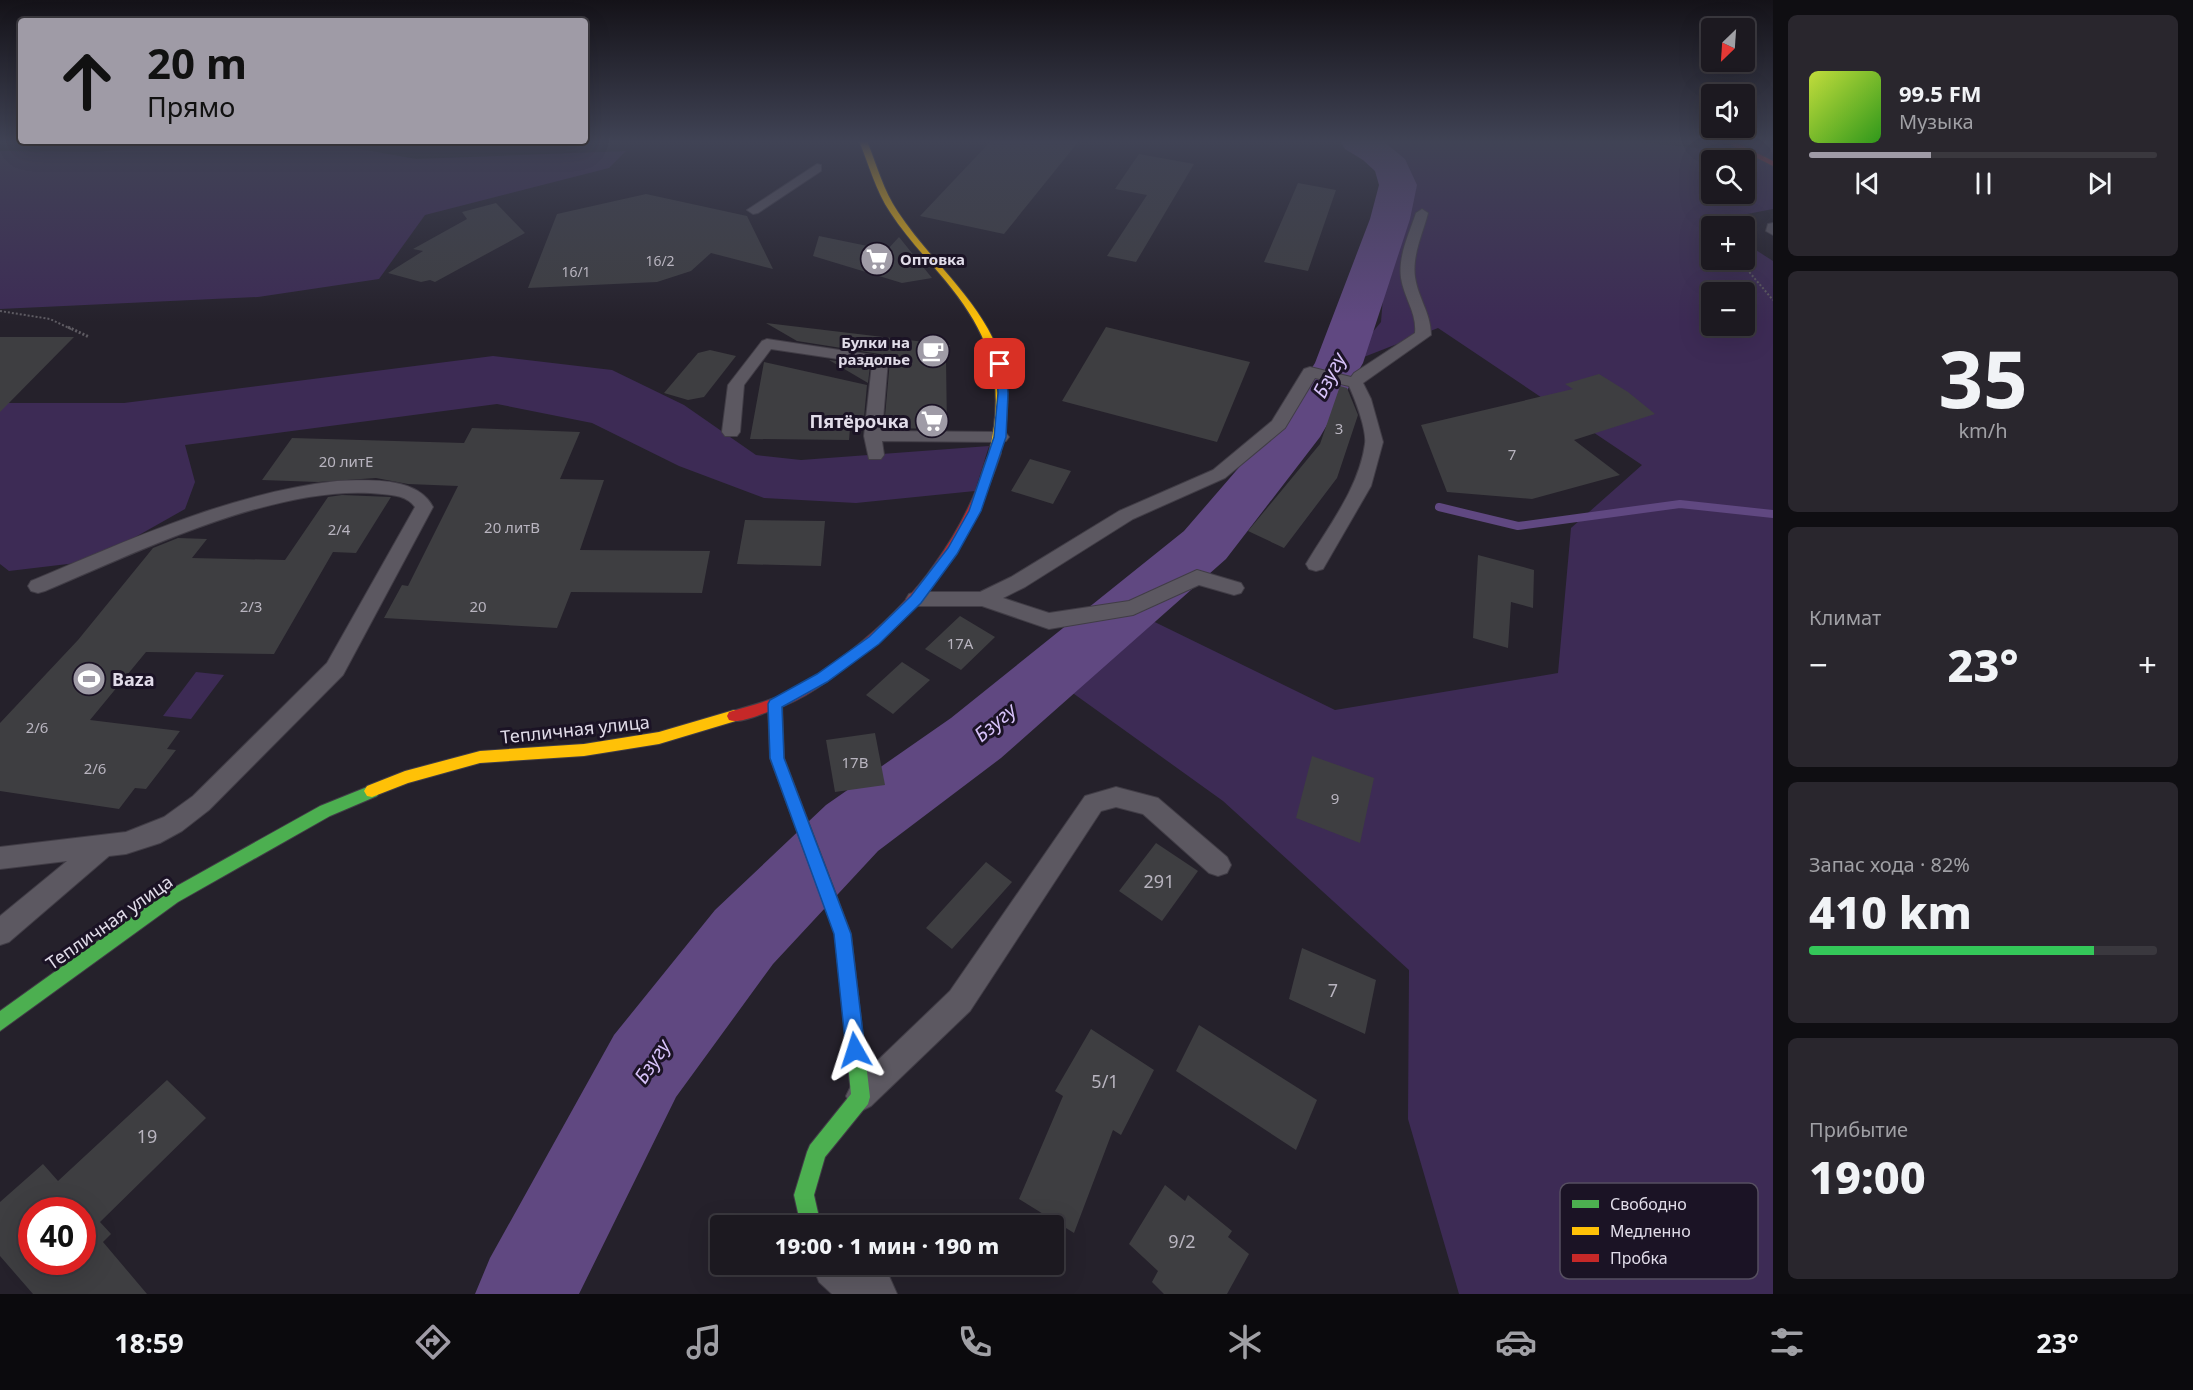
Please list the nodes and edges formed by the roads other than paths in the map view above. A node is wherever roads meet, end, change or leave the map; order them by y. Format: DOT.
graph roads {
  1 [pos="766,201"];
  2 [pos="886,201"];
  3 [pos="753,210"];
  4 [pos="1422,213"];
  5 [pos="1355,383"];
  6 [pos="731,432"];
  7 [pos="873,436"];
  8 [pos="1000,437"];
  9 [pos="875,455"];
  10 [pos="1316,564"];
  11 [pos="38,586"];
  12 [pos="1234,588"];
  13 [pos="916,599"];
  14 [pos="983,599"];
  15 [pos="775,704"];
  16 [pos="104,845"];
  17 [pos="0,858"];
  18 [pos="1218,865"];
  19 [pos="0,933"];
  20 [pos="0,1022"];
  21 [pos="861,1097"];
  22 [pos="809,1215"];
  23 [pos="849,1275"];
  24 [pos="871,1294"];
  1 -- 3 [label="lane"];
  2 -- 8 [label="street, Тепличная улица"];
  4 -- 5 [label="lane"];
  5 -- 10 [label="lane"];
  5 -- 14 [label="lane"];
  6 -- 7 [label="lane"];
  7 -- 8 [label="lane"];
  7 -- 9 [label="lane"];
  8 -- 13 [label="street, Тепличная улица"];
  11 -- 16 [label="lane"];
  12 -- 14 [label="lane"];
  13 -- 14 [label="lane"];
  13 -- 15 [label="street, Тепличная улица"];
  15 -- 20 [label="street, Тепличная улица"];
  15 -- 21 [label="street"];
  16 -- 17 [label="lane"];
  16 -- 19 [label="lane"];
  18 -- 21 [label="lane"];
  21 -- 22 [label="street"];
  23 -- 24 [label="street"];
}
